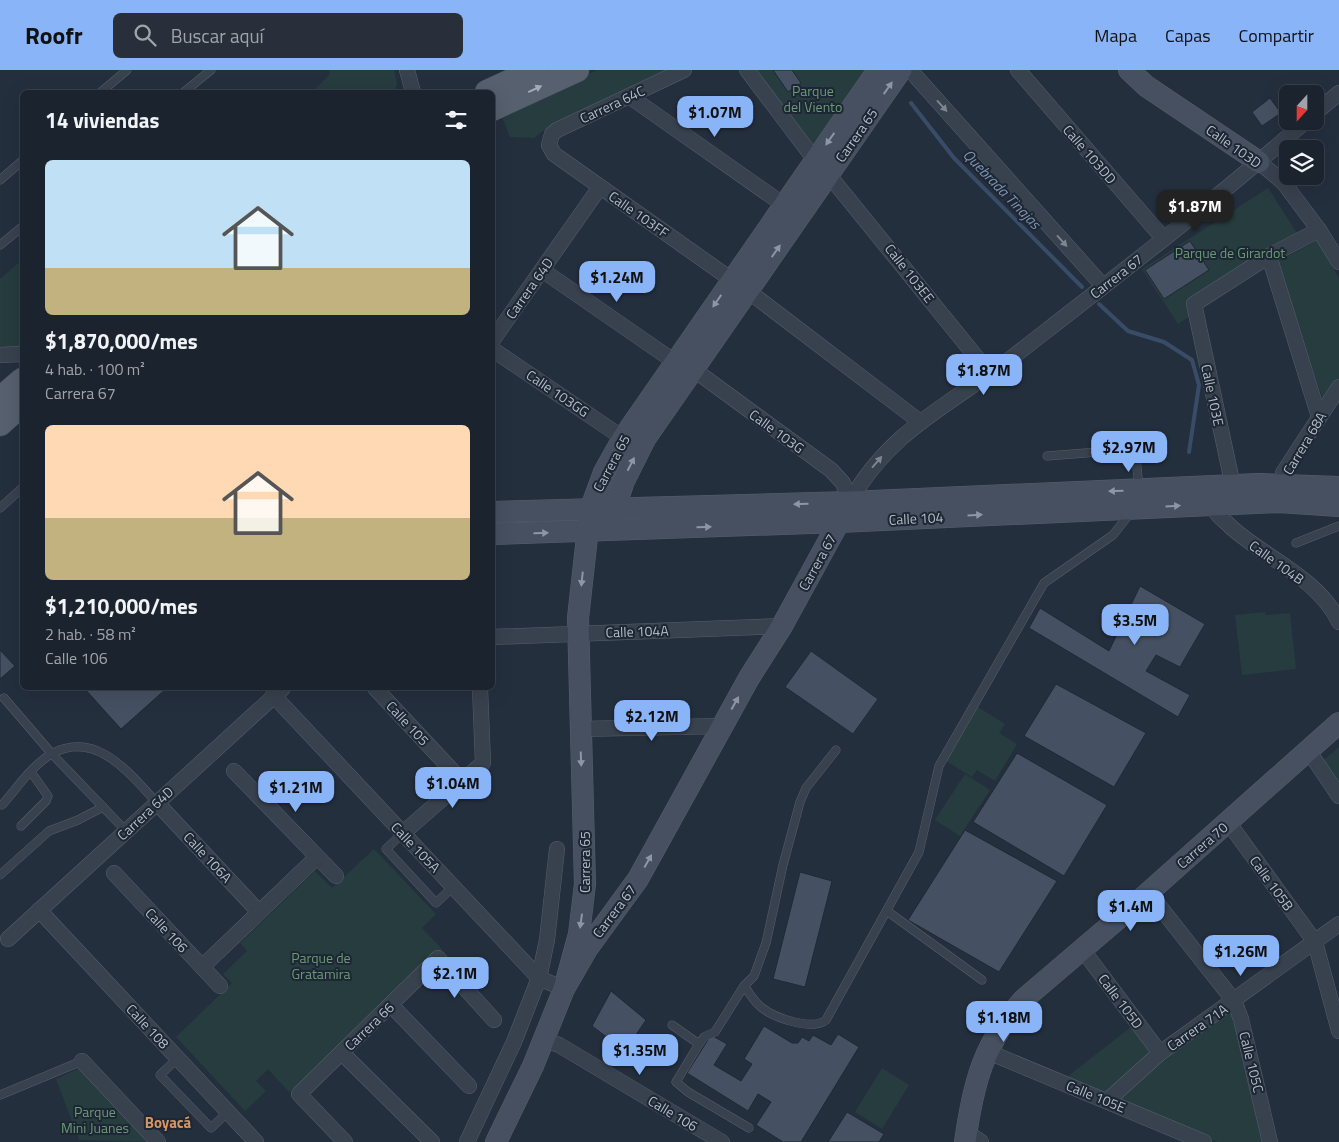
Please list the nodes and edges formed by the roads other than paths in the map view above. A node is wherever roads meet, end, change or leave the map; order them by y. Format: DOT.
graph roads {
  1 [pos="127,70"];
  2 [pos="211,70"];
  3 [pos="408,70"];
  4 [pos="535,70"];
  5 [pos="577,70"];
  6 [pos="684,70"];
  7 [pos="747,70"];
  8 [pos="878,70"];
  9 [pos="901,70"];
  10 [pos="910,70"];
  11 [pos="1018,70"];
  12 [pos="1130,70"];
  13 [pos="103,90"];
  14 [pos="186,90"];
  15 [pos="413,90"];
  16 [pos="491,90"];
  17 [pos="1339,93"];
  18 [pos="629,96"];
  19 [pos="1324,106"];
  20 [pos="495,108"];
  21 [pos="1296,130"];
  22 [pos="549,145"];
  23 [pos="1259,162"];
  24 [pos="20,163"];
  25 [pos="822,167"];
  26 [pos="0,180"];
  27 [pos="600,187"];
  28 [pos="784,205"];
  29 [pos="20,229"];
  30 [pos="1319,230"];
  31 [pos="1163,238"];
  32 [pos="0,245"];
  33 [pos="1269,256"];
  34 [pos="1339,262"];
  35 [pos="542,270"];
  36 [pos="740,285"];
  37 [pos="1103,286"];
  38 [pos="495,336"];
  39 [pos="495,351"];
  40 [pos="20,354"];
  41 [pos="0,355"];
  42 [pos="684,365"];
  43 [pos="990,374"];
  44 [pos="20,382"];
  45 [pos="1339,387"];
  46 [pos="0,399"];
  47 [pos="20,406"];
  48 [pos="1319,416"];
  49 [pos="919,421"];
  50 [pos="0,424"];
  51 [pos="623,438"];
  52 [pos="1046,456"];
  53 [pos="1233,486"];
  54 [pos="1339,487"];
  55 [pos="20,490"];
  56 [pos="1280,493"];
  57 [pos="1136,499"];
  58 [pos="850,502"];
  59 [pos="1212,504"];
  60 [pos="1339,506"];
  61 [pos="0,508"];
  62 [pos="613,509"];
  63 [pos="590,510"];
  64 [pos="495,512"];
  65 [pos="839,522"];
  66 [pos="1339,526"];
  67 [pos="609,530"];
  68 [pos="587,531"];
  69 [pos="495,534"];
  70 [pos="1296,543"];
  71 [pos="1339,622"];
  72 [pos="782,626"];
  73 [pos="576,634"];
  74 [pos="495,637"];
  75 [pos="377,690"];
  76 [pos="480,690"];
  77 [pos="278,691"];
  78 [pos="4,698"];
  79 [pos="1339,723"];
  80 [pos="723,726"];
  81 [pos="580,729"];
  82 [pos="836,750"];
  83 [pos="1308,750"];
  84 [pos="52,754"];
  85 [pos="234,771"];
  86 [pos="31,772"];
  87 [pos="462,781"];
  88 [pos="1339,796"];
  89 [pos="157,803"];
  90 [pos="2,805"];
  91 [pos="103,806"];
  92 [pos="1228,822"];
  93 [pos="21,826"];
  94 [pos="126,831"];
  95 [pos="403,833"];
  96 [pos="556,848"];
  97 [pos="317,857"];
  98 [pos="114,873"];
  99 [pos="0,875"];
  100 [pos="336,876"];
  101 [pos="453,887"];
  102 [pos="1149,893"];
  103 [pos="39,910"];
  104 [pos="887,911"];
  105 [pos="259,912"];
  106 [pos="1339,924"];
  107 [pos="8,939"];
  108 [pos="1315,942"];
  109 [pos="1082,949"];
  110 [pos="202,967"];
  111 [pos="539,978"];
  112 [pos="982,980"];
  113 [pos="220,986"];
  114 [pos="744,986"];
  115 [pos="564,989"];
  116 [pos="1234,1001"];
  117 [pos="391,1004"];
  118 [pos="494,1020"];
  119 [pos="672,1025"];
  120 [pos="1339,1031"];
  121 [pos="545,1040"];
  122 [pos="700,1044"];
  123 [pos="986,1051"];
  124 [pos="342,1053"];
  125 [pos="1160,1054"];
  126 [pos="178,1058"];
  127 [pos="82,1061"];
  128 [pos="469,1086"];
  129 [pos="0,1095"];
  130 [pos="1108,1100"];
  131 [pos="228,1112"];
  132 [pos="749,1128"];
  133 [pos="971,1139"];
  134 [pos="499,1141"];
  135 [pos="158,1142"];
  136 [pos="256,1142"];
  137 [pos="345,1142"];
  138 [pos="432,1142"];
  139 [pos="467,1142"];
  140 [pos="722,1142"];
  141 [pos="1204,1142"];
  142 [pos="1270,1142"];
  1 -- 13 [label="lane"];
  2 -- 14 [label="lane"];
  3 -- 15 [label="street"];
  4 -- 16 [label="main road"];
  20 -- 5 [label="main road, one-way"];
  6 -- 18 [label="street, Carrera 64C"];
  7 -- 25 [label="street, Calle 103EE"];
  8 -- 25 [label="main road, Carrera 65, one-way"];
  25 -- 9 [label="main road, Carrera 65, one-way"];
  10 -- 37 [label="street, one-way"];
  11 -- 31 [label="street, Calle 103DD"];
  12 -- 23 [label="main road, Calle 103D"];
  17 -- 19 [label="street"];
  18 -- 22 [label="street, Carrera 64C"];
  18 -- 28 [label="street"];
  21 -- 23 [label="street, Carrera 67"];
  22 -- 27 [label="street, Calle 103FF"];
  23 -- 30 [label="street, Calle 103D"];
  23 -- 31 [label="street, Carrera 67"];
  24 -- 26 [label="lane"];
  25 -- 28 [label="main road, Carrera 65"];
  36 -- 25 [label="main road, Carrera 65, one-way"];
  25 -- 43 [label="street, Calle 103EE"];
  27 -- 35 [label="street, Carrera 64D"];
  27 -- 36 [label="street, Calle 103FF"];
  28 -- 36 [label="main road, Carrera 65"];
  29 -- 32 [label="lane"];
  30 -- 33 [label="street"];
  30 -- 34 [label="street, Calle 103D"];
  31 -- 37 [label="street, Carrera 67"];
  33 -- 48 [label="street"];
  33 -- 53 [label="street, Calle 103E"];
  35 -- 38 [label="street, Carrera 64D"];
  35 -- 42 [label="street, Calle 103G"];
  36 -- 42 [label="main road, Carrera 65"];
  36 -- 49 [label="street, Calle 103FF"];
  37 -- 43 [label="street, Carrera 67"];
  39 -- 51 [label="street, Calle 103GG"];
  40 -- 41 [label="street"];
  42 -- 51 [label="main road, Carrera 65"];
  42 -- 58 [label="street, Calle 103G"];
  62 -- 42 [label="main road, Carrera 65, one-way"];
  43 -- 49 [label="street, Carrera 67"];
  44 -- 46 [label="main road"];
  45 -- 48 [label="street, Carrera 68A"];
  47 -- 50 [label="main road"];
  48 -- 56 [label="street, Carrera 68A"];
  58 -- 49 [label="street, Carrera 67, one-way"];
  51 -- 63 [label="main road, Carrera 65"];
  52 -- 57 [label="lane"];
  53 -- 56 [label="main road, Calle 104"];
  53 -- 57 [label="main road, Calle 104"];
  54 -- 56 [label="main road, Calle 104"];
  55 -- 61 [label="lane"];
  56 -- 59 [label="main road, Calle 104"];
  56 -- 60 [label="main road, Calle 104"];
  57 -- 58 [label="main road, Calle 104, one-way"];
  57 -- 59 [label="main road, Calle 104, one-way"];
  65 -- 57 [label="main road, Calle 104, one-way"];
  57 -- 104 [label="lane"];
  58 -- 62 [label="main road, Calle 104, one-way"];
  58 -- 65 [label="main road, Carrera 67"];
  59 -- 71 [label="street, Calle 104B"];
  62 -- 63 [label="main road, Calle 104"];
  62 -- 67 [label="main road, Carrera 65"];
  63 -- 64 [label="main road, Calle 104"];
  63 -- 68 [label="main road, Carrera 65"];
  67 -- 65 [label="main road, Calle 104, one-way"];
  65 -- 72 [label="main road, Carrera 67"];
  66 -- 70 [label="lane"];
  67 -- 68 [label="main road, Calle 104"];
  69 -- 68 [label="main road, Calle 104, one-way"];
  68 -- 73 [label="main road, Carrera 65, one-way"];
  72 -- 73 [label="street, Calle 104A"];
  80 -- 72 [label="main road, Carrera 67, one-way"];
  73 -- 74 [label="street, Calle 104A"];
  73 -- 81 [label="main road, Carrera 65"];
  75 -- 87 [label="street, Calle 105"];
  76 -- 87 [label="street"];
  77 -- 89 [label="street, Carrera 64D"];
  77 -- 95 [label="street, Calle 105A"];
  78 -- 84 [label="lane"];
  79 -- 83 [label="main road, Carrera 70"];
  80 -- 81 [label="street"];
  115 -- 80 [label="main road, Carrera 67, one-way"];
  81 -- 115 [label="main road, Carrera 65, one-way"];
  82 -- 114 [label="lane"];
  83 -- 88 [label="street"];
  83 -- 92 [label="main road, Carrera 70"];
  84 -- 86 [label="lane"];
  84 -- 89 [label="lane"];
  84 -- 91 [label="lane"];
  85 -- 97 [label="street"];
  86 -- 90 [label="lane"];
  86 -- 93 [label="lane"];
  87 -- 95 [label="street"];
  89 -- 94 [label="street, Carrera 64D"];
  89 -- 105 [label="street, Calle 106A"];
  91 -- 94 [label="lane"];
  91 -- 99 [label="lane"];
  92 -- 102 [label="main road, Carrera 70"];
  92 -- 108 [label="street, Calle 105B"];
  94 -- 103 [label="street, Carrera 64D"];
  95 -- 101 [label="street, Calle 105A"];
  95 -- 101 [label="lane"];
  96 -- 111 [label="street"];
  97 -- 100 [label="street"];
  97 -- 105 [label="street"];
  98 -- 110 [label="street, Calle 106"];
  101 -- 111 [label="street, Calle 105A"];
  102 -- 109 [label="main road, Carrera 70"];
  102 -- 116 [label="street, Calle 105C"];
  103 -- 107 [label="street, Carrera 64D"];
  103 -- 126 [label="street, Calle 108"];
  104 -- 112 [label="lane"];
  104 -- 114 [label="lane"];
  105 -- 110 [label="street"];
  106 -- 108 [label="street, Carrera 71A"];
  108 -- 116 [label="street, Carrera 71A"];
  108 -- 120 [label="street, Calle 105B"];
  109 -- 123 [label="main road, Carrera 70"];
  109 -- 125 [label="street, Calle 105D"];
  110 -- 113 [label="street, Calle 106"];
  111 -- 115 [label="street, Calle 105A"];
  111 -- 139 [label="street"];
  114 -- 122 [label="lane"];
  115 -- 121 [label="main road, Carrera 67"];
  116 -- 125 [label="street, Carrera 71A"];
  116 -- 142 [label="street, Calle 105C"];
  117 -- 118 [label="street, Carrera 66"];
  117 -- 124 [label="street, Carrera 66"];
  117 -- 128 [label="street"];
  119 -- 122 [label="lane"];
  121 -- 134 [label="main road, Carrera 67"];
  121 -- 140 [label="street, Calle 106"];
  122 -- 132 [label="lane"];
  123 -- 130 [label="street, Calle 105E"];
  123 -- 133 [label="main road, Carrera 70"];
  124 -- 137 [label="street, Carrera 66"];
  124 -- 138 [label="street"];
  125 -- 130 [label="street, Carrera 71A"];
  126 -- 131 [label="street, Calle 108"];
  126 -- 131 [label="lane"];
  127 -- 129 [label="lane"];
  127 -- 135 [label="street"];
  130 -- 141 [label="street, Calle 105E"];
  131 -- 136 [label="street, Calle 108"];
}
